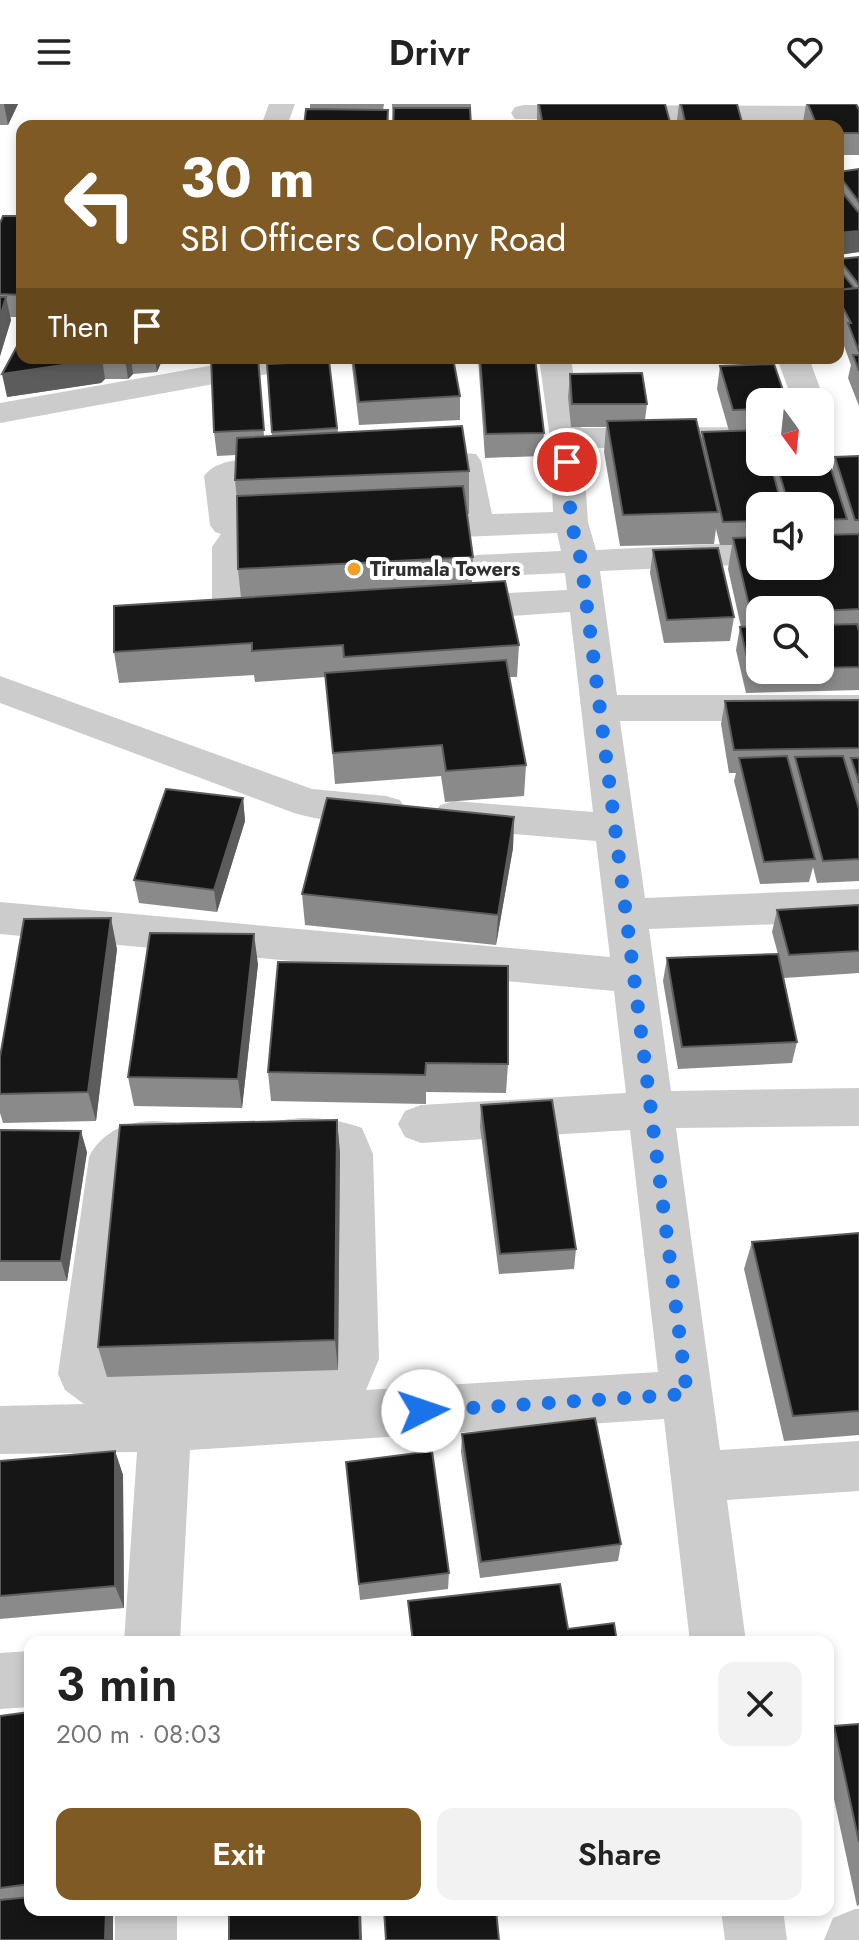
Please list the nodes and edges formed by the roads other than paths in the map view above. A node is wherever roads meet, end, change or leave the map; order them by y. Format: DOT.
graph roads {
  1 [pos="524,114"];
  2 [pos="859,114"];
  3 [pos="245,364"];
  4 [pos="556,364"];
  5 [pos="795,364"];
  6 [pos="194,369"];
  7 [pos="804,388"];
  8 [pos="0,413"];
  9 [pos="746,437"];
  10 [pos="566,438"];
  11 [pos="399,462"];
  12 [pos="324,466"];
  13 [pos="473,520"];
  14 [pos="381,524"];
  15 [pos="577,548"];
  16 [pos="746,553"];
  17 [pos="477,566"];
  18 [pos="483,606"];
  19 [pos="419,609"];
  20 [pos="307,615"];
  21 [pos="0,689"];
  22 [pos="600,708"];
  23 [pos="859,708"];
  24 [pos="615,828"];
  25 [pos="859,905"];
  26 [pos="626,914"];
  27 [pos="0,918"];
  28 [pos="634,976"];
  29 [pos="859,1107"];
  30 [pos="651,1110"];
  31 [pos="421,1124"];
  32 [pos="687,1394"];
  33 [pos="229,1405"];
  34 [pos="110,1406"];
  35 [pos="165,1427"];
  36 [pos="0,1430"];
  37 [pos="859,1466"];
  38 [pos="697,1477"];
  39 [pos="152,1636"];
  40 [pos="717,1636"];
  41 [pos="24,1679"];
  42 [pos="0,1681"];
  43 [pos="146,1916"];
  44 [pos="753,1916"];
  45 [pos="146,1940"];
  46 [pos="756,1940"];
  1 -- 2 [label="street"];
  3 -- 6 [label="street"];
  4 -- 10 [label="street"];
  5 -- 7 [label="street"];
  6 -- 8 [label="street"];
  9 -- 10 [label="street"];
  10 -- 15 [label="street"];
  11 -- 13 [label="street"];
  12 -- 20 [label="street"];
  13 -- 14 [label="street"];
  13 -- 15 [label="street"];
  13 -- 17 [label="street"];
  15 -- 16 [label="street"];
  15 -- 17 [label="street"];
  15 -- 18 [label="street"];
  15 -- 22 [label="street"];
  17 -- 18 [label="street"];
  18 -- 19 [label="street"];
  21 -- 24 [label="street"];
  22 -- 23 [label="street"];
  22 -- 24 [label="street"];
  24 -- 26 [label="street"];
  25 -- 26 [label="street"];
  26 -- 28 [label="street"];
  27 -- 28 [label="street"];
  28 -- 30 [label="street"];
  29 -- 30 [label="street"];
  30 -- 31 [label="street"];
  30 -- 32 [label="street"];
  32 -- 33 [label="street"];
  32 -- 38 [label="street"];
  33 -- 34 [label="street"];
  33 -- 34 [label="street"];
  33 -- 35 [label="street"];
  34 -- 35 [label="street"];
  34 -- 36 [label="street"];
  35 -- 39 [label="street"];
  37 -- 38 [label="street"];
  38 -- 40 [label="street"];
  41 -- 42 [label="street"];
  43 -- 45 [label="street"];
  44 -- 46 [label="street"];
}
